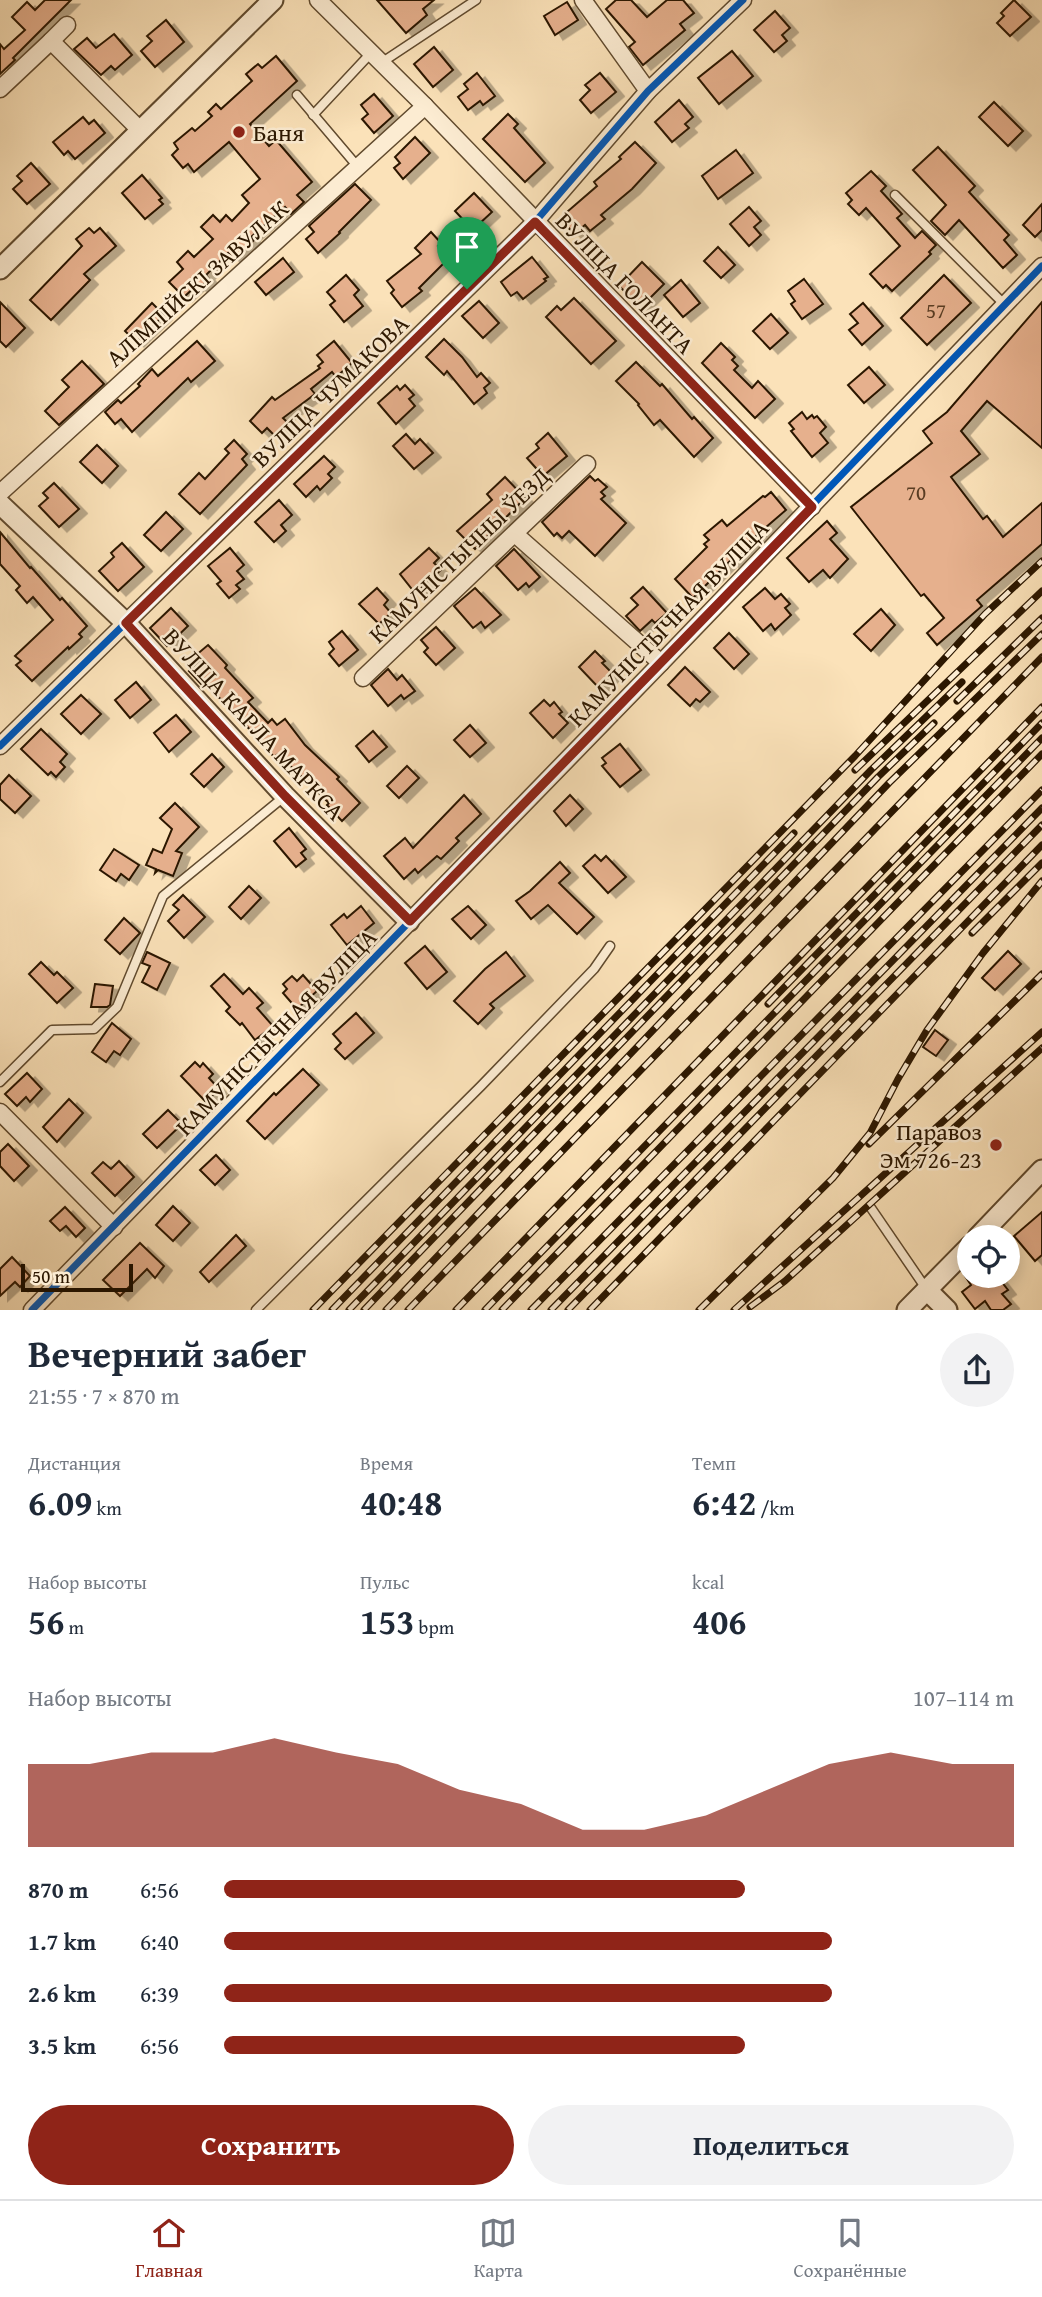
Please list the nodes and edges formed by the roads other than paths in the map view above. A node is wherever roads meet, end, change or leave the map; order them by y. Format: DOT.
graph roads {
  1 [pos="273,0"];
  2 [pos="318,0"];
  3 [pos="476,0"];
  4 [pos="583,0"];
  5 [pos="743,0"];
  6 [pos="67,25"];
  7 [pos="51,41"];
  8 [pos="376,58"];
  9 [pos="0,89"];
  10 [pos="648,91"];
  11 [pos="297,95"];
  12 [pos="425,106"];
  13 [pos="313,115"];
  14 [pos="140,130"];
  15 [pos="358,167"];
  16 [pos="895,195"];
  17 [pos="535,222"];
  18 [pos="1042,266"];
  19 [pos="0,270"];
  20 [pos="1005,305"];
  21 [pos="587,464"];
  22 [pos="0,493"];
  23 [pos="0,504"];
  24 [pos="812,507"];
  25 [pos="515,534"];
  26 [pos="126,623"];
  27 [pos="661,663"];
  28 [pos="363,678"];
  29 [pos="0,746"];
  30 [pos="285,796"];
  31 [pos="410,921"];
  32 [pos="610,946"];
  33 [pos="0,1082"];
  34 [pos="0,1112"];
  35 [pos="1042,1170"];
  36 [pos="871,1208"];
  37 [pos="989,1225"];
  38 [pos="114,1227"];
  39 [pos="957,1259"];
  40 [pos="927,1290"];
  41 [pos="32,1310"];
  42 [pos="256,1310"];
  43 [pos="907,1310"];
  44 [pos="947,1310"];
  1 -- 14 [label="street"];
  2 -- 8 [label="street, ВУЛІЦА ГОЛАНТА"];
  3 -- 8 [label="lane"];
  4 -- 10 [label="street"];
  5 -- 10 [label="street, ВУЛІЦА ЧУМАКОВА"];
  6 -- 7 [label="street"];
  7 -- 9 [label="street"];
  7 -- 14 [label="street"];
  8 -- 12 [label="street, ВУЛІЦА ГОЛАНТА"];
  8 -- 13 [label="lane"];
  10 -- 17 [label="street, ВУЛІЦА ЧУМАКОВА"];
  11 -- 13 [label="lane"];
  12 -- 15 [label="street, АЛІМПІЙСКІ ЗАВУЛАК"];
  12 -- 17 [label="street, ВУЛІЦА ГОЛАНТА"];
  13 -- 15 [label="lane"];
  14 -- 19 [label="street"];
  15 -- 22 [label="street, АЛІМПІЙСКІ ЗАВУЛАК"];
  16 -- 20 [label="lane"];
  17 -- 24 [label="street, ВУЛІЦА ГОЛАНТА"];
  17 -- 26 [label="street, ВУЛІЦА ЧУМАКОВА"];
  18 -- 20 [label="street, КАМУНІСТЫЧНАЯ ВУЛІЦА"];
  20 -- 24 [label="street, КАМУНІСТЫЧНАЯ ВУЛІЦА"];
  21 -- 25 [label="street, КАМУНІСТЫЧНЫ ЎЕЗД"];
  23 -- 26 [label="street, ВУЛІЦА КАРЛА МАРКСА"];
  24 -- 27 [label="street, КАМУНІСТЫЧНАЯ ВУЛІЦА"];
  25 -- 27 [label="street"];
  25 -- 28 [label="street, КАМУНІСТЫЧНЫ ЎЕЗД"];
  26 -- 29 [label="street, ВУЛІЦА ЧУМАКОВА"];
  26 -- 30 [label="street, ВУЛІЦА КАРЛА МАРКСА"];
  27 -- 31 [label="street, КАМУНІСТЫЧНАЯ ВУЛІЦА"];
  30 -- 31 [label="street, ВУЛІЦА КАРЛА МАРКСА"];
  30 -- 33 [label="lane"];
  31 -- 38 [label="street, КАМУНІСТЫЧНАЯ ВУЛІЦА"];
  32 -- 42 [label="lane"];
  34 -- 38 [label="street"];
  35 -- 37 [label="street"];
  36 -- 40 [label="lane"];
  38 -- 41 [label="street, КАМУНІСТЫЧНАЯ ВУЛІЦА"];
  39 -- 40 [label="street"];
  40 -- 43 [label="street"];
  40 -- 44 [label="street"];
}
